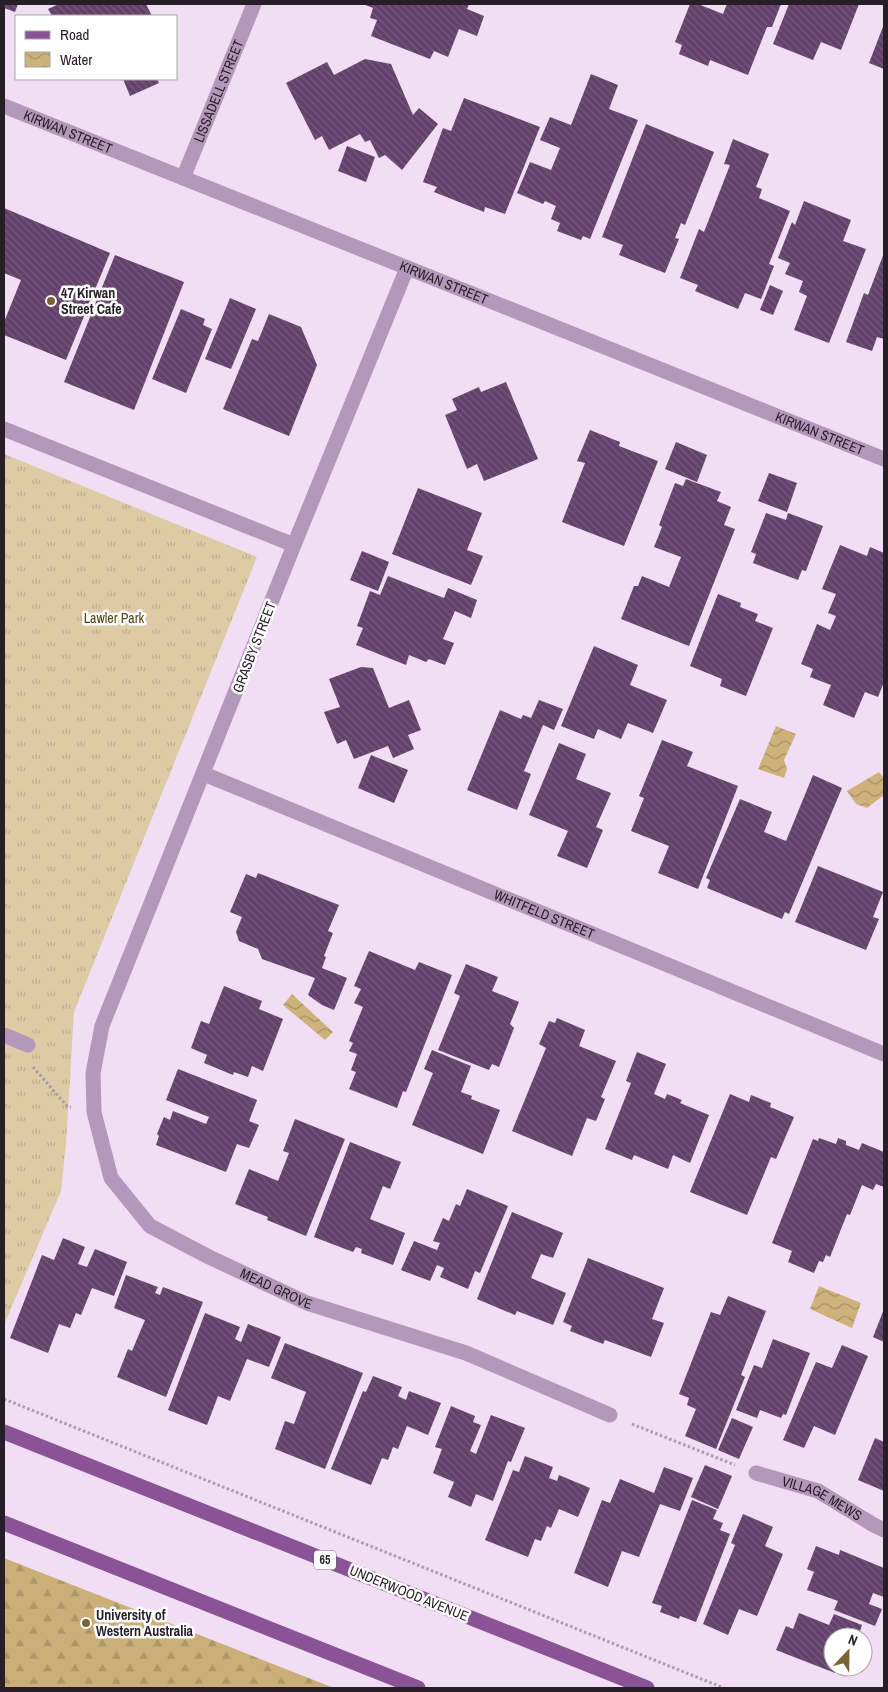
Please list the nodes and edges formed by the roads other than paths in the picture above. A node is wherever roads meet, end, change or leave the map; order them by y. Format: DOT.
graph roads {
  1 [pos="254,4"];
  2 [pos="4,106"];
  3 [pos="183,178"];
  4 [pos="407,268"];
  5 [pos="4,429"];
  6 [pos="884,459"];
  7 [pos="294,545"];
  8 [pos="204,774"];
  9 [pos="102,1026"];
  10 [pos="4,1035"];
  11 [pos="28,1045"];
  12 [pos="884,1054"];
  13 [pos="610,1415"];
  14 [pos="4,1432"];
  15 [pos="756,1473"];
  16 [pos="4,1523"];
  17 [pos="884,1530"];
  18 [pos="418,1688"];
  19 [pos="647,1688"];
  1 -- 3 [label="street, LISSADELL STREET"];
  2 -- 3 [label="street, KIRWAN STREET"];
  3 -- 4 [label="street, KIRWAN STREET"];
  4 -- 6 [label="street, KIRWAN STREET"];
  4 -- 7 [label="street, GRASBY STREET"];
  5 -- 7 [label="street"];
  7 -- 8 [label="street, GRASBY STREET"];
  8 -- 9 [label="street, GRASBY STREET"];
  8 -- 12 [label="street, WHITFELD STREET"];
  9 -- 13 [label="street, MEAD GROVE"];
  10 -- 11 [label="street"];
  14 -- 19 [label="main road, UNDERWOOD AVENUE / 65"];
  15 -- 17 [label="street, VILLAGE MEWS"];
  16 -- 18 [label="main road"];
}
